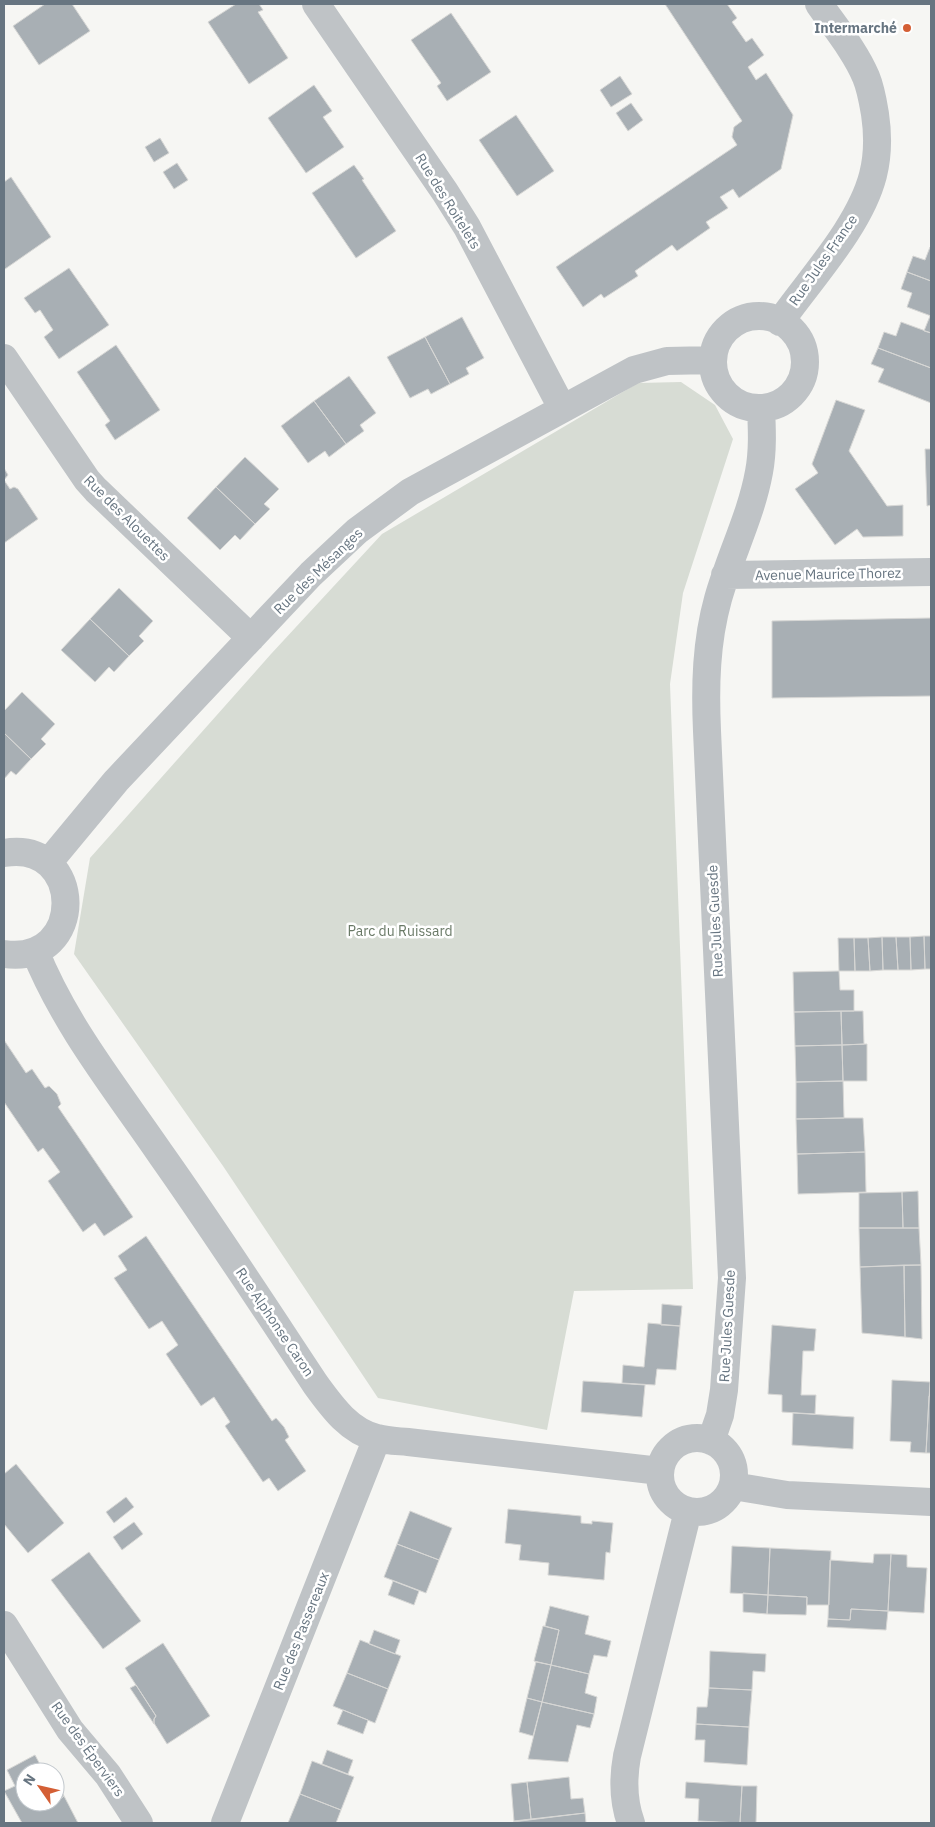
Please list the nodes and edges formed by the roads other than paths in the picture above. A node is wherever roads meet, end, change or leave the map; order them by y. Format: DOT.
graph roads {
  1 [pos="316,4"];
  2 [pos="819,4"];
  3 [pos="780,322"];
  4 [pos="4,358"];
  5 [pos="713,360"];
  6 [pos="562,408"];
  7 [pos="761,408"];
  8 [pos="931,572"];
  9 [pos="724,575"];
  10 [pos="251,638"];
  11 [pos="4,853"];
  12 [pos="48,863"];
  13 [pos="35,951"];
  14 [pos="4,954"];
  15 [pos="377,1438"];
  16 [pos="712,1441"];
  17 [pos="660,1471"];
  18 [pos="733,1486"];
  19 [pos="931,1502"];
  20 [pos="688,1512"];
  21 [pos="4,1625"];
  22 [pos="139,1823"];
  23 [pos="225,1823"];
  24 [pos="631,1823"];
  1 -- 6 [label="street, Rue des Roitelets"];
  2 -- 3 [label="street, Rue Jules France"];
  3 -- 5 [label="street"];
  3 -- 7 [label="street"];
  4 -- 10 [label="street, Rue des Alouettes"];
  5 -- 6 [label="street, Rue des Mésanges"];
  5 -- 7 [label="street"];
  6 -- 10 [label="street, Rue des Mésanges"];
  7 -- 9 [label="street, Rue Jules Guesde"];
  8 -- 9 [label="street, Avenue Maurice Thorez"];
  9 -- 16 [label="street, Rue Jules Guesde"];
  10 -- 12 [label="street, Rue des Mésanges"];
  11 -- 12 [label="street"];
  12 -- 13 [label="street"];
  13 -- 14 [label="street"];
  13 -- 15 [label="street, Rue Alphonse Caron"];
  15 -- 17 [label="street, Rue Alphonse Caron"];
  15 -- 23 [label="street, Rue des Passereaux"];
  16 -- 17 [label="street"];
  16 -- 18 [label="street"];
  17 -- 20 [label="street"];
  18 -- 19 [label="street"];
  18 -- 20 [label="street"];
  20 -- 24 [label="street"];
  21 -- 22 [label="street, Rue des Éperviers"];
}
